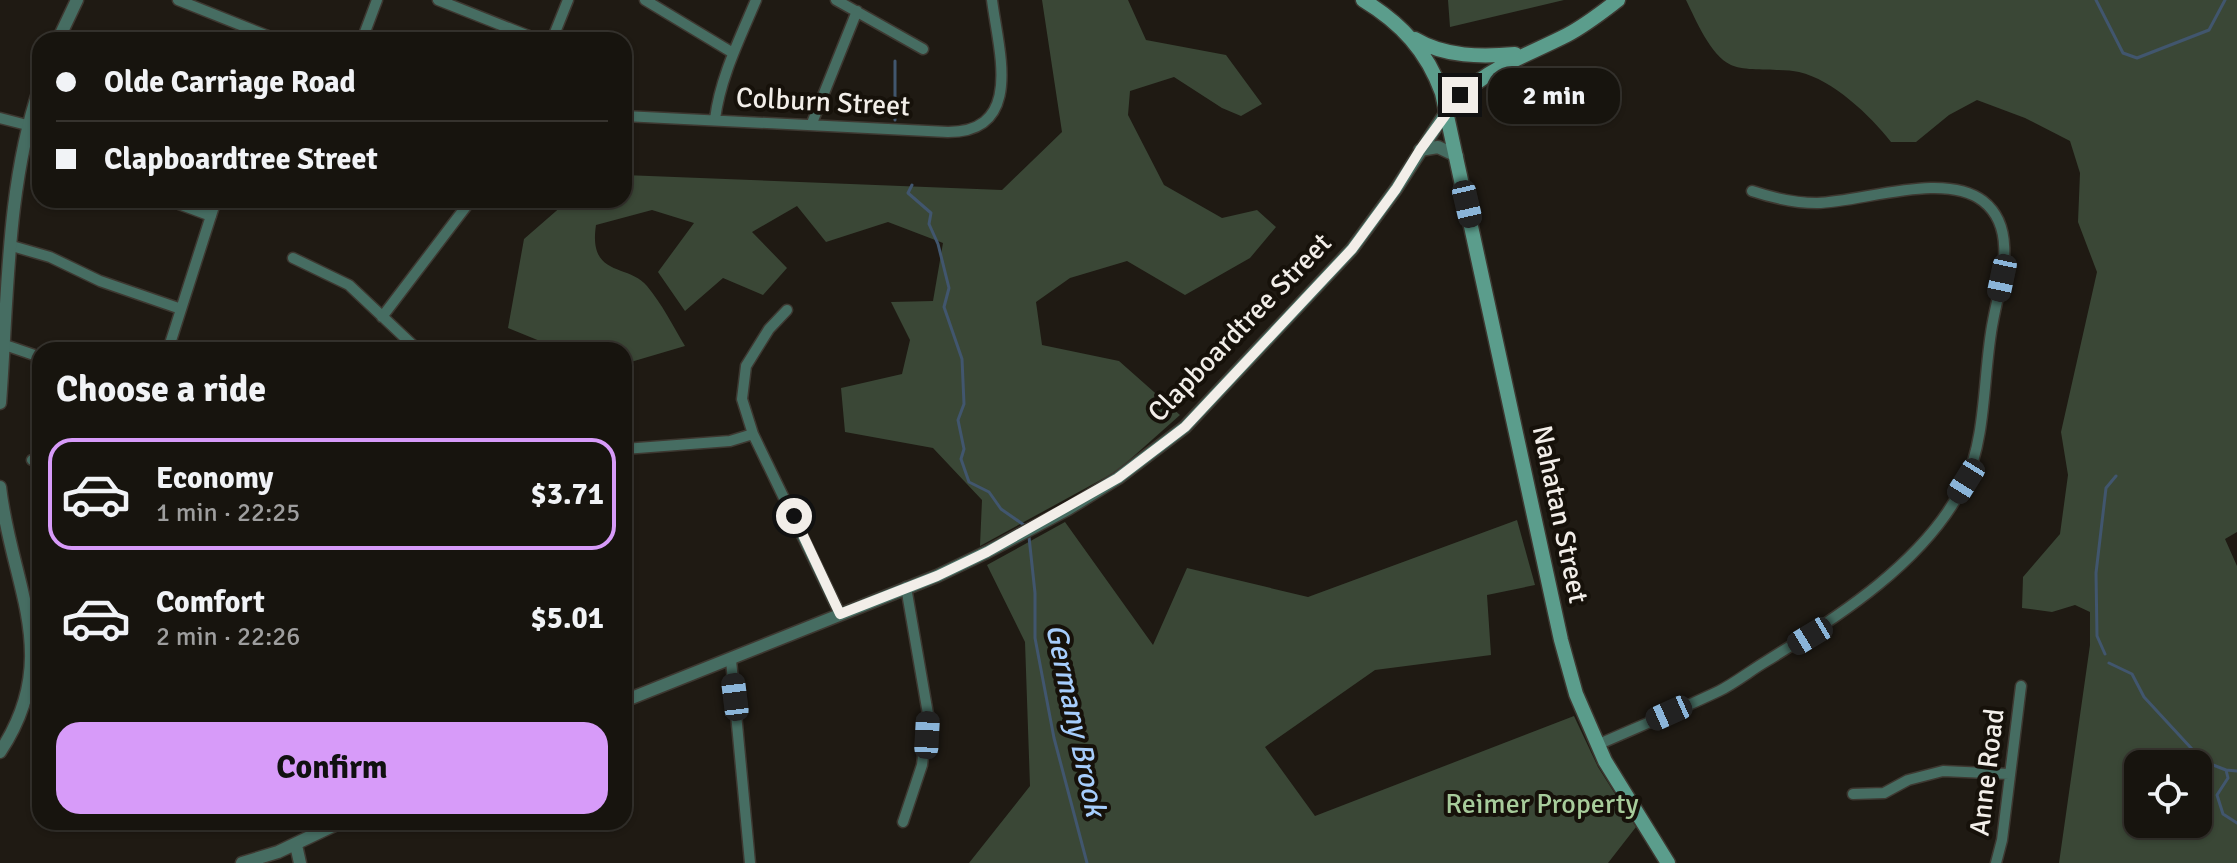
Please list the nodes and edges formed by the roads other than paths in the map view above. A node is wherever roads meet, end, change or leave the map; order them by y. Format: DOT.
graph roads {
  1 [pos="77,0"];
  2 [pos="178,0"];
  3 [pos="377,0"];
  4 [pos="438,0"];
  5 [pos="568,0"];
  6 [pos="645,0"];
  7 [pos="756,0"];
  8 [pos="836,0"];
  9 [pos="992,0"];
  10 [pos="1363,0"];
  11 [pos="1613,2"];
  12 [pos="857,11"];
  13 [pos="62,32"];
  14 [pos="256,32"];
  15 [pos="365,32"];
  16 [pos="519,32"];
  17 [pos="555,32"];
  18 [pos="1408,34"];
  19 [pos="923,49"];
  20 [pos="733,53"];
  21 [pos="1525,53"];
  22 [pos="32,110"];
  23 [pos="1446,112"];
  24 [pos="632,116"];
  25 [pos="0,118"];
  26 [pos="715,119"];
  27 [pos="812,123"];
  28 [pos="27,125"];
  29 [pos="1420,150"];
  30 [pos="1457,156"];
  31 [pos="1752,191"];
  32 [pos="190,208"];
  33 [pos="214,208"];
  34 [pos="465,208"];
  35 [pos="211,216"];
  36 [pos="8,254"];
  37 [pos="293,258"];
  38 [pos="181,309"];
  39 [pos="787,310"];
  40 [pos="382,317"];
  41 [pos="171,342"];
  42 [pos="409,342"];
  43 [pos="5,345"];
  44 [pos="32,354"];
  45 [pos="1,382"];
  46 [pos="0,403"];
  47 [pos="753,434"];
  48 [pos="632,448"];
  49 [pos="0,487"];
  50 [pos="906,587"];
  51 [pos="840,614"];
  52 [pos="731,660"];
  53 [pos="32,664"];
  54 [pos="2021,686"];
  55 [pos="632,698"];
  56 [pos="32,701"];
  57 [pos="1597,745"];
  58 [pos="0,752"];
  59 [pos="2009,774"];
  60 [pos="1853,794"];
  61 [pos="903,822"];
  62 [pos="325,830"];
  63 [pos="296,845"];
  64 [pos="281,858"];
  65 [pos="242,863"];
  66 [pos="300,863"];
  67 [pos="750,863"];
  68 [pos="1668,863"];
  69 [pos="1996,863"];
  1 -- 13 [label="street"];
  2 -- 14 [label="street"];
  3 -- 15 [label="street"];
  4 -- 16 [label="street"];
  5 -- 17 [label="street"];
  6 -- 20 [label="street"];
  7 -- 20 [label="street"];
  8 -- 12 [label="street"];
  9 -- 27 [label="street, Colburn Street"];
  10 -- 18 [label="main road, Nahatan Street"];
  11 -- 21 [label="main road, Clapboardtree Street"];
  12 -- 19 [label="street"];
  12 -- 27 [label="street"];
  18 -- 21 [label="main road, Clapboardtree Street"];
  18 -- 23 [label="main road, Nahatan Street"];
  20 -- 26 [label="street"];
  21 -- 23 [label="main road, Clapboardtree Street"];
  22 -- 28 [label="street"];
  23 -- 29 [label="street, Clapboardtree Street"];
  23 -- 30 [label="main road, Nahatan Street"];
  24 -- 26 [label="street, Colburn Street"];
  25 -- 28 [label="street"];
  26 -- 27 [label="street, Colburn Street"];
  28 -- 36 [label="street"];
  29 -- 30 [label="street"];
  29 -- 50 [label="street, Clapboardtree Street"];
  30 -- 57 [label="main road, Nahatan Street"];
  31 -- 57 [label="street"];
  32 -- 35 [label="street"];
  33 -- 35 [label="street"];
  34 -- 40 [label="street"];
  35 -- 38 [label="street"];
  36 -- 38 [label="street"];
  36 -- 43 [label="street"];
  37 -- 40 [label="street"];
  38 -- 41 [label="street"];
  39 -- 47 [label="street"];
  40 -- 42 [label="street"];
  43 -- 44 [label="street"];
  43 -- 45 [label="street"];
  45 -- 46 [label="street"];
  47 -- 48 [label="street"];
  47 -- 51 [label="street"];
  49 -- 53 [label="street"];
  50 -- 51 [label="street, Clapboardtree Street"];
  50 -- 61 [label="street"];
  51 -- 52 [label="street, Clapboardtree Street"];
  52 -- 55 [label="street, Clapboardtree Street"];
  52 -- 67 [label="street"];
  54 -- 59 [label="street, Anne Road"];
  56 -- 58 [label="street"];
  57 -- 68 [label="main road, Nahatan Street"];
  59 -- 60 [label="street"];
  59 -- 69 [label="street, Anne Road"];
  62 -- 63 [label="street"];
  63 -- 64 [label="street"];
  63 -- 66 [label="street"];
  64 -- 65 [label="street"];
}
